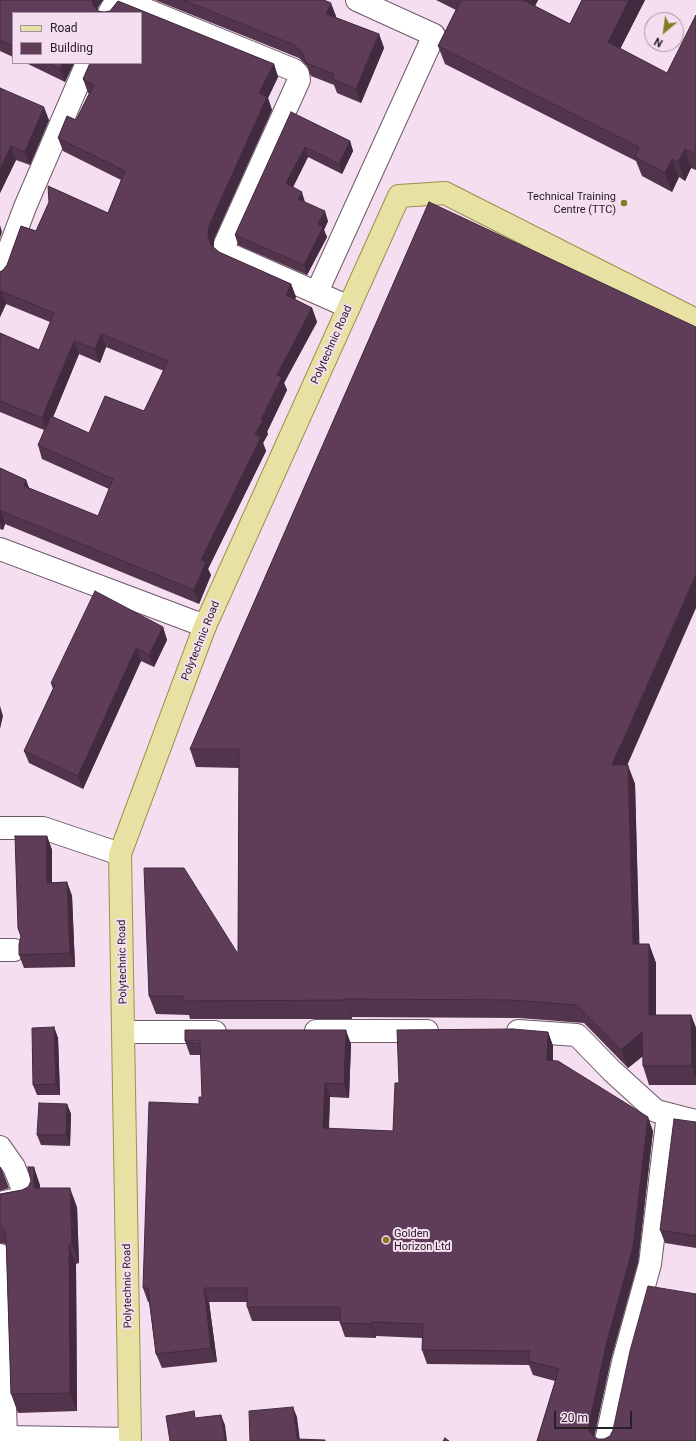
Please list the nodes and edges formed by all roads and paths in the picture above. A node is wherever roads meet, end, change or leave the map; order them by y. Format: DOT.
graph roads {
  1 [pos="357,0"];
  2 [pos="110,12"];
  3 [pos="87,64"];
  4 [pos="0,274"];
  5 [pos="317,292"];
  6 [pos="349,307"];
  7 [pos="696,320"];
  8 [pos="0,549"];
  9 [pos="205,626"];
  10 [pos="0,828"];
  11 [pos="120,854"];
  12 [pos="298,1031"];
  13 [pos="448,1031"];
  14 [pos="496,1031"];
  15 [pos="124,1032"];
  16 [pos="235,1032"];
  17 [pos="668,1114"];
  18 [pos="696,1121"];
  19 [pos="0,1147"];
  20 [pos="0,1203"];
  21 [pos="0,1255"];
  22 [pos="3,1438"];
  23 [pos="130,1440"];
  24 [pos="606,1441"];
  1 -- 5 [label="street"];
  2 -- 5 [label="street"];
  3 -- 4 [label="street"];
  5 -- 6 [label="street"];
  6 -- 7 [label="main road, Polytechnic Road"];
  6 -- 9 [label="main road, Polytechnic Road"];
  8 -- 9 [label="street"];
  9 -- 11 [label="main road, Polytechnic Road"];
  10 -- 11 [label="street"];
  11 -- 15 [label="main road, Polytechnic Road"];
  12 -- 13 [label="street"];
  14 -- 17 [label="street"];
  15 -- 16 [label="street"];
  15 -- 23 [label="main road, Polytechnic Road"];
  17 -- 18 [label="street"];
  17 -- 24 [label="street"];
  19 -- 20 [label="street"];
  21 -- 22 [label="street"];
  22 -- 23 [label="street"];
}
